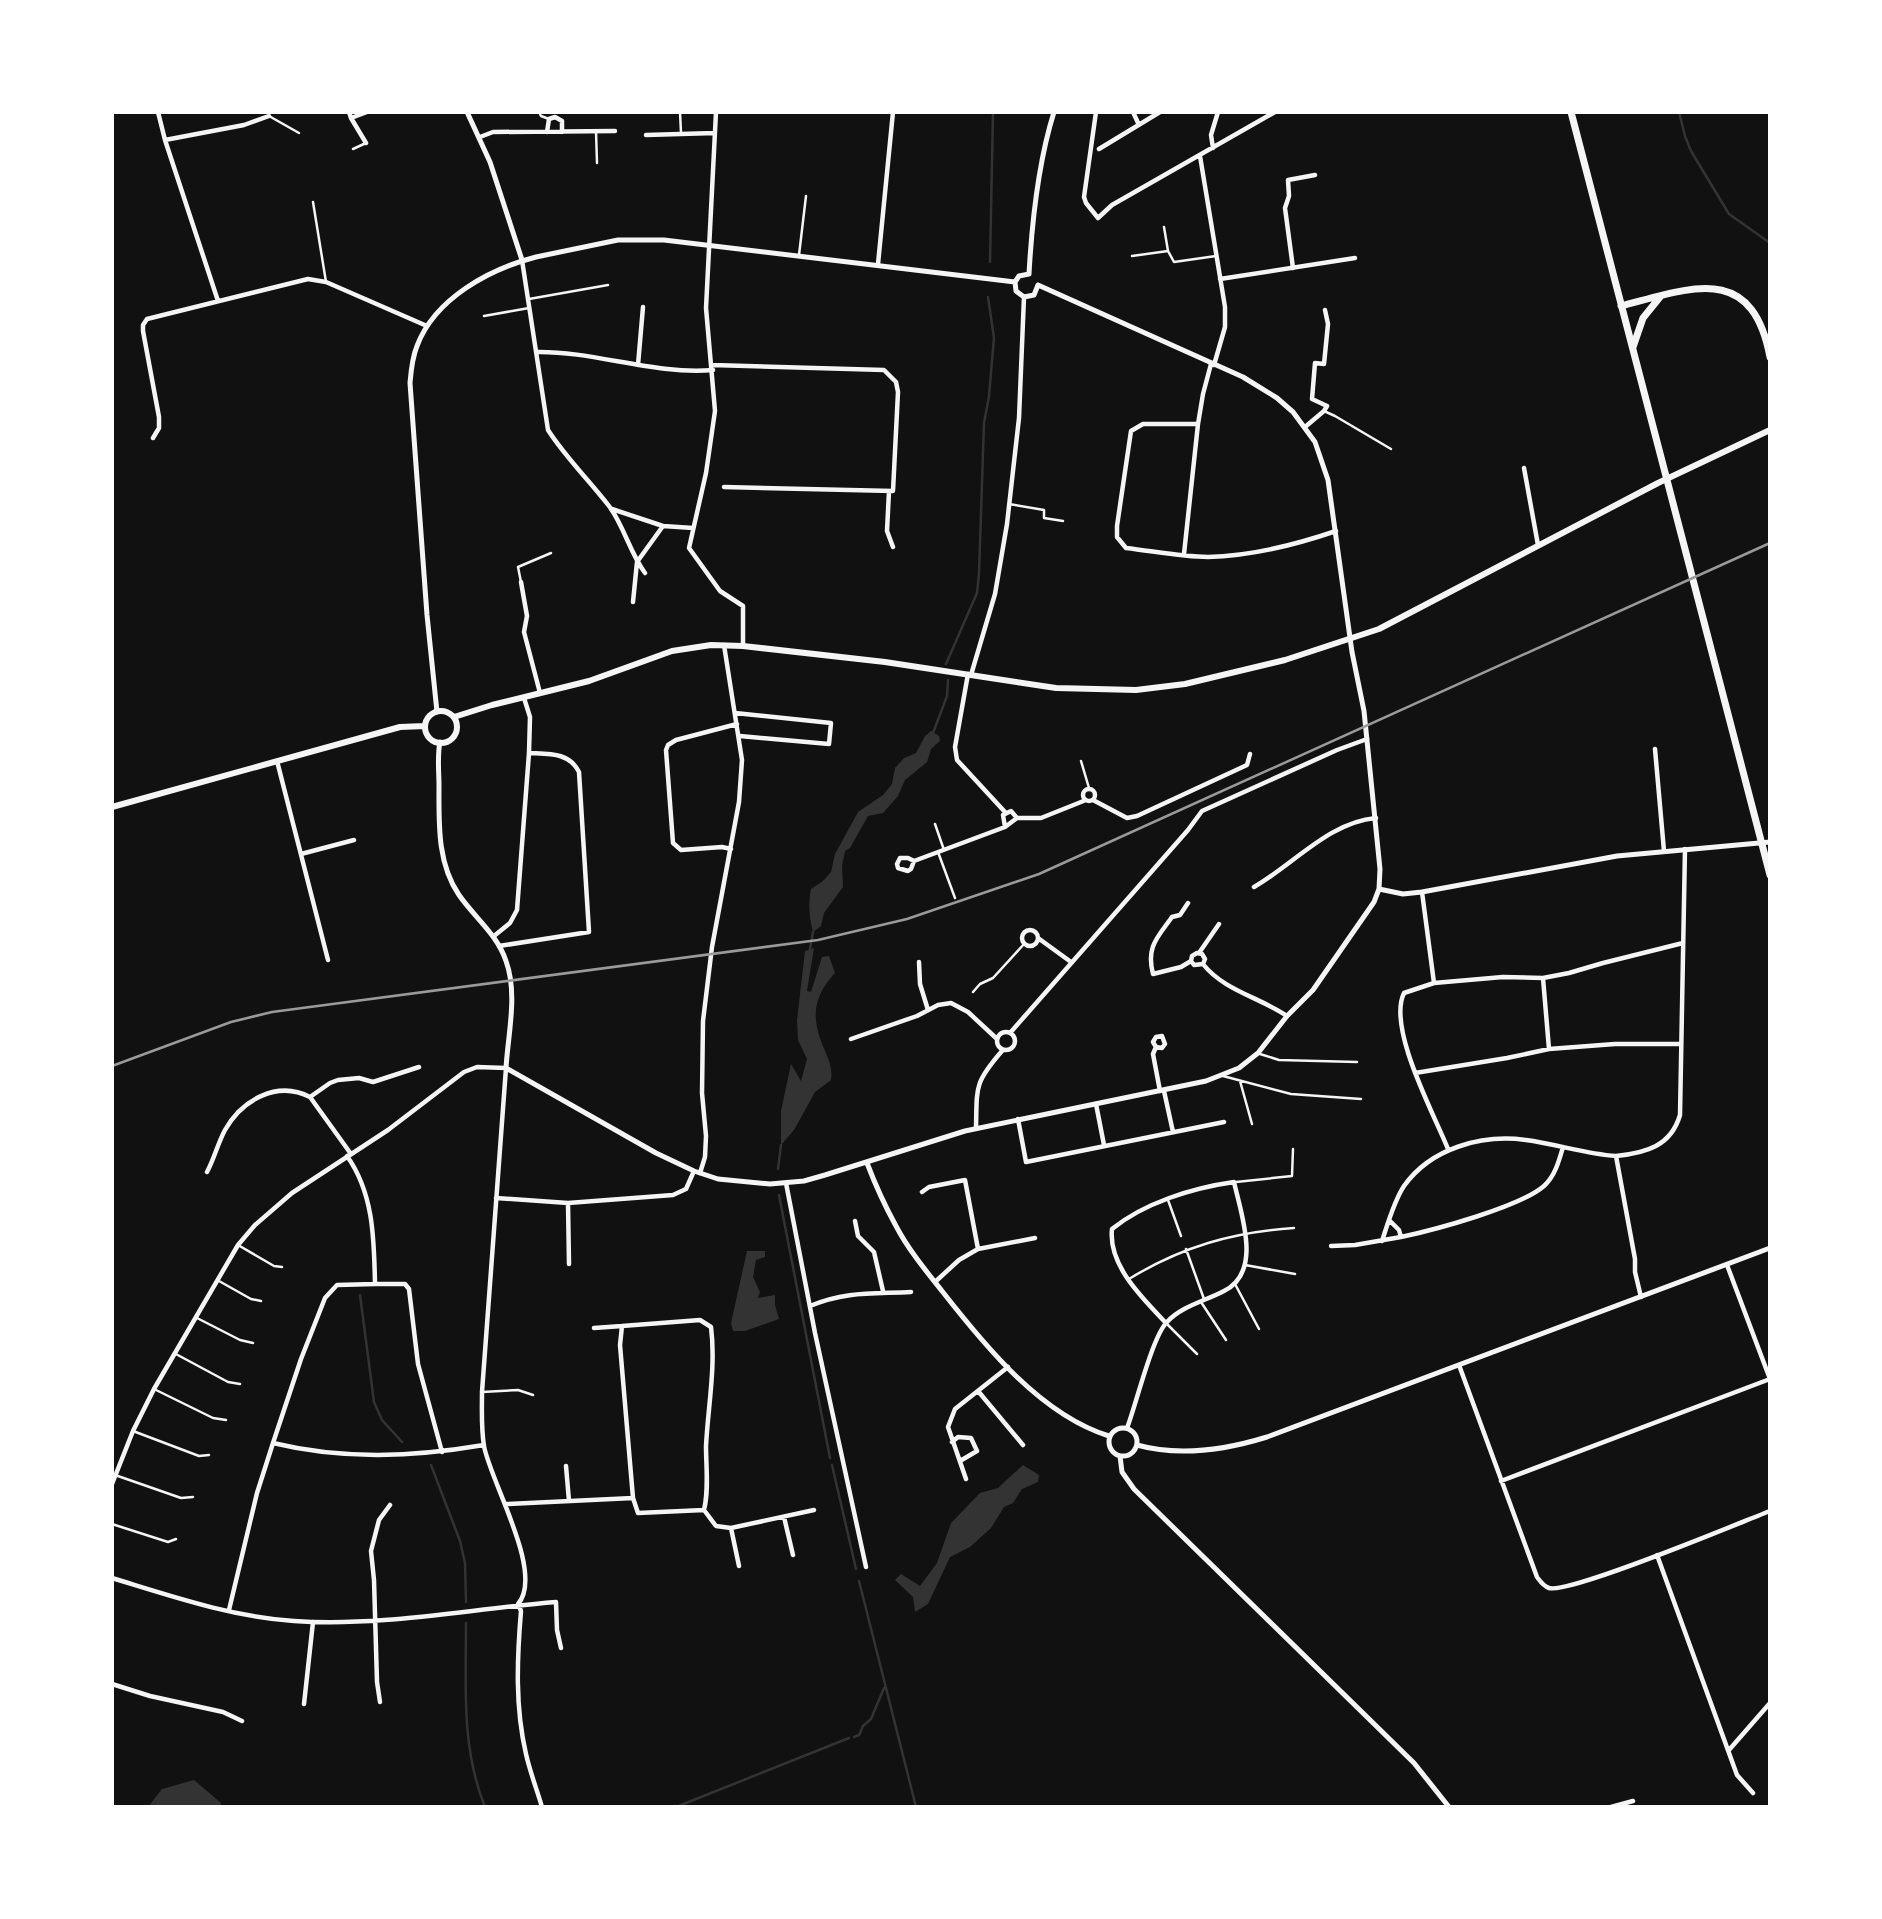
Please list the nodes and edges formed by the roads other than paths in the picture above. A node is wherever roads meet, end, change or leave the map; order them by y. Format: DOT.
graph roads {
  1 [pos="158,112"];
  2 [pos="349,112"];
  3 [pos="367,112"];
  4 [pos="467,112"];
  5 [pos="539,112"];
  6 [pos="680,112"];
  7 [pos="716,112"];
  8 [pos="892,112"];
  9 [pos="1054,112"];
  10 [pos="1096,112"];
  11 [pos="1133,112"];
  12 [pos="1160,112"];
  13 [pos="1218,112"];
  14 [pos="1275,112"];
  15 [pos="1570,112"];
  16 [pos="265,115"];
  17 [pos="351,118"];
  18 [pos="549,119"];
  19 [pos="1139,124"];
  20 [pos="596,131"];
  21 [pos="615,131"];
  22 [pos="547,132"];
  23 [pos="562,132"];
  24 [pos="299,133"];
  25 [pos="681,133"];
  26 [pos="715,133"];
  27 [pos="646,135"];
  28 [pos="480,137"];
  29 [pos="165,140"];
  30 [pos="366,143"];
  31 [pos="1213,148"];
  32 [pos="353,149"];
  33 [pos="1099,149"];
  34 [pos="1200,156"];
  35 [pos="597,163"];
  36 [pos="1315,175"];
  37 [pos="806,196"];
  38 [pos="313,202"];
  39 [pos="1164,228"];
  40 [pos="710,244"];
  41 [pos="1168,251"];
  42 [pos="799,255"];
  43 [pos="1132,256"];
  44 [pos="1216,256"];
  45 [pos="1355,258"];
  46 [pos="522,261"];
  47 [pos="878,264"];
  48 [pos="1293,268"];
  49 [pos="1029,274"];
  50 [pos="1220,279"];
  51 [pos="326,282"];
  52 [pos="1015,282"];
  53 [pos="608,285"];
  54 [pos="1038,285"];
  55 [pos="1662,295"];
  56 [pos="1024,297"];
  57 [pos="527,299"];
  58 [pos="218,301"];
  59 [pos="1621,306"];
  60 [pos="643,307"];
  61 [pos="529,308"];
  62 [pos="1325,310"];
  63 [pos="484,316"];
  64 [pos="427,326"];
  65 [pos="1633,348"];
  66 [pos="536,352"];
  67 [pos="1770,357"];
  68 [pos="1213,364"];
  69 [pos="638,365"];
  70 [pos="713,367"];
  71 [pos="1324,411"];
  72 [pos="1198,424"];
  73 [pos="1305,427"];
  74 [pos="1770,430"];
  75 [pos="153,438"];
  76 [pos="1391,449"];
  77 [pos="1524,468"];
  78 [pos="724,486"];
  79 [pos="891,491"];
  80 [pos="1009,504"];
  81 [pos="611,508"];
  82 [pos="1063,521"];
  83 [pos="663,526"];
  84 [pos="693,528"];
  85 [pos="1337,530"];
  86 [pos="1538,545"];
  87 [pos="892,547"];
  88 [pos="551,553"];
  89 [pos="1184,554"];
  90 [pos="637,562"];
  91 [pos="645,573"];
  92 [pos="521,582"];
  93 [pos="633,602"];
  94 [pos="1351,640"];
  95 [pos="724,645"];
  96 [pos="744,646"];
  97 [pos="970,675"];
  98 [pos="540,693"];
  99 [pos="524,698"];
  100 [pos="437,712"];
  101 [pos="735,713"];
  102 [pos="454,717"];
  103 [pos="737,724"];
  104 [pos="425,726"];
  105 [pos="740,736"];
  106 [pos="1367,739"];
  107 [pos="439,742"];
  108 [pos="1655,749"];
  109 [pos="529,753"];
  110 [pos="1250,754"];
  111 [pos="277,760"];
  112 [pos="1081,761"];
  113 [pos="1089,788"];
  114 [pos="1086,800"];
  115 [pos="1093,800"];
  116 [pos="112,807"];
  117 [pos="1005,812"];
  118 [pos="1017,818"];
  119 [pos="1377,818"];
  120 [pos="935,824"];
  121 [pos="1005,827"];
  122 [pos="354,840"];
  123 [pos="1770,842"];
  124 [pos="731,849"];
  125 [pos="1685,849"];
  126 [pos="944,850"];
  127 [pos="1664,851"];
  128 [pos="938,852"];
  129 [pos="301,854"];
  130 [pos="914,861"];
  131 [pos="1770,874"];
  132 [pos="1254,887"];
  133 [pos="1379,889"];
  134 [pos="1422,892"];
  135 [pos="955,898"];
  136 [pos="1188,903"];
  137 [pos="1219,924"];
  138 [pos="494,936"];
  139 [pos="1038,938"];
  140 [pos="1683,943"];
  141 [pos="1024,944"];
  142 [pos="499,946"];
  143 [pos="1199,953"];
  144 [pos="328,960"];
  145 [pos="1191,961"];
  146 [pos="919,962"];
  147 [pos="1070,962"];
  148 [pos="1203,964"];
  149 [pos="1544,978"];
  150 [pos="1434,983"];
  151 [pos="973,992"];
  152 [pos="928,1010"];
  153 [pos="1287,1016"];
  154 [pos="1010,1033"];
  155 [pos="996,1038"];
  156 [pos="851,1039"];
  157 [pos="1680,1044"];
  158 [pos="1156,1047"];
  159 [pos="1549,1049"];
  160 [pos="1002,1051"];
  161 [pos="1258,1053"];
  162 [pos="1357,1062"];
  163 [pos="419,1067"];
  164 [pos="506,1068"];
  165 [pos="1415,1073"];
  166 [pos="1223,1076"];
  167 [pos="1240,1082"];
  168 [pos="1162,1091"];
  169 [pos="310,1097"];
  170 [pos="1361,1099"];
  171 [pos="1096,1104"];
  172 [pos="1018,1119"];
  173 [pos="1224,1122"];
  174 [pos="1252,1124"];
  175 [pos="976,1128"];
  176 [pos="1173,1132"];
  177 [pos="1104,1145"];
  178 [pos="1563,1147"];
  179 [pos="1293,1149"];
  180 [pos="1448,1149"];
  181 [pos="349,1155"];
  182 [pos="1616,1156"];
  183 [pos="867,1163"];
  184 [pos="207,1172"];
  185 [pos="697,1172"];
  186 [pos="1234,1182"];
  187 [pos="786,1183"];
  188 [pos="922,1192"];
  189 [pos="496,1198"];
  190 [pos="1168,1200"];
  191 [pos="568,1203"];
  192 [pos="1389,1220"];
  193 [pos="855,1221"];
  194 [pos="1294,1228"];
  195 [pos="1244,1233"];
  196 [pos="1181,1236"];
  197 [pos="1402,1237"];
  198 [pos="1035,1238"];
  199 [pos="1382,1241"];
  200 [pos="238,1245"];
  201 [pos="1331,1246"];
  202 [pos="1770,1248"];
  203 [pos="978,1249"];
  204 [pos="1186,1250"];
  205 [pos="569,1264"];
  206 [pos="1245,1265"];
  207 [pos="1727,1265"];
  208 [pos="282,1267"];
  209 [pos="1295,1274"];
  210 [pos="216,1279"];
  211 [pos="1129,1279"];
  212 [pos="935,1282"];
  213 [pos="374,1284"];
  214 [pos="1235,1284"];
  215 [pos="883,1291"];
  216 [pos="911,1292"];
  217 [pos="1641,1297"];
  218 [pos="1202,1300"];
  219 [pos="261,1301"];
  220 [pos="810,1306"];
  221 [pos="194,1316"];
  222 [pos="1166,1323"];
  223 [pos="622,1326"];
  224 [pos="594,1328"];
  225 [pos="1259,1329"];
  226 [pos="1226,1340"];
  227 [pos="253,1343"];
  228 [pos="174,1353"];
  229 [pos="1197,1354"];
  230 [pos="1459,1365"];
  231 [pos="1008,1367"];
  232 [pos="1770,1379"];
  233 [pos="240,1384"];
  234 [pos="154,1389"];
  235 [pos="978,1391"];
  236 [pos="482,1392"];
  237 [pos="533,1395"];
  238 [pos="226,1420"];
  239 [pos="1127,1428"];
  240 [pos="133,1431"];
  241 [pos="1110,1436"];
  242 [pos="952,1442"];
  243 [pos="272,1443"];
  244 [pos="1023,1445"];
  245 [pos="1137,1445"];
  246 [pos="484,1446"];
  247 [pos="442,1452"];
  248 [pos="209,1455"];
  249 [pos="1120,1456"];
  250 [pos="960,1461"];
  251 [pos="566,1466"];
  252 [pos="115,1475"];
  253 [pos="965,1479"];
  254 [pos="1501,1481"];
  255 [pos="112,1485"];
  256 [pos="193,1497"];
  257 [pos="633,1498"];
  258 [pos="569,1501"];
  259 [pos="506,1504"];
  260 [pos="390,1505"];
  261 [pos="704,1510"];
  262 [pos="814,1510"];
  263 [pos="1770,1511"];
  264 [pos="783,1517"];
  265 [pos="112,1524"];
  266 [pos="731,1528"];
  267 [pos="176,1539"];
  268 [pos="793,1555"];
  269 [pos="1657,1555"];
  270 [pos="739,1566"];
  271 [pos="866,1567"];
  272 [pos="112,1578"];
  273 [pos="518,1604"];
  274 [pos="229,1611"];
  275 [pos="375,1621"];
  276 [pos="313,1622"];
  277 [pos="561,1648"];
  278 [pos="112,1684"];
  279 [pos="380,1702"];
  280 [pos="1770,1703"];
  281 [pos="304,1704"];
  282 [pos="242,1721"];
  283 [pos="1728,1751"];
  284 [pos="1753,1793"];
  285 [pos="1633,1801"];
  286 [pos="542,1807"];
  287 [pos="1450,1807"];
  288 [pos="1611,1807"];
  1 -- 29 [label="street"];
  2 -- 17 [label="street"];
  3 -- 17 [label="street"];
  4 -- 28 [label="street"];
  5 -- 18 [label="lane"];
  6 -- 25 [label="lane"];
  7 -- 26 [label="street"];
  8 -- 47 [label="street"];
  9 -- 49 [label="street"];
  10 -- 34 [label="street"];
  11 -- 19 [label="street"];
  12 -- 19 [label="street"];
  13 -- 31 [label="street"];
  14 -- 31 [label="street"];
  15 -- 59 [label="main road"];
  16 -- 24 [label="lane"];
  16 -- 29 [label="street"];
  17 -- 30 [label="street"];
  18 -- 22 [label="street"];
  18 -- 23 [label="street"];
  19 -- 33 [label="street"];
  20 -- 21 [label="street"];
  20 -- 23 [label="street"];
  20 -- 35 [label="lane"];
  22 -- 23 [label="street"];
  22 -- 28 [label="street"];
  25 -- 26 [label="street"];
  25 -- 27 [label="street"];
  26 -- 40 [label="street"];
  28 -- 46 [label="street"];
  29 -- 58 [label="street"];
  30 -- 32 [label="lane"];
  31 -- 34 [label="street"];
  34 -- 44 [label="street"];
  36 -- 48 [label="street"];
  37 -- 42 [label="lane"];
  38 -- 51 [label="lane"];
  39 -- 41 [label="lane"];
  40 -- 42 [label="street"];
  40 -- 46 [label="street"];
  40 -- 70 [label="street"];
  41 -- 43 [label="lane"];
  41 -- 44 [label="lane"];
  42 -- 47 [label="street"];
  44 -- 50 [label="street"];
  45 -- 48 [label="street"];
  46 -- 57 [label="street"];
  46 -- 64 [label="street"];
  47 -- 52 [label="street"];
  48 -- 50 [label="street"];
  49 -- 52 [label="street"];
  49 -- 54 [label="street"];
  50 -- 68 [label="street"];
  51 -- 58 [label="street"];
  51 -- 64 [label="street"];
  52 -- 56 [label="street"];
  53 -- 57 [label="lane"];
  54 -- 56 [label="street"];
  54 -- 68 [label="street"];
  55 -- 59 [label="main road"];
  55 -- 65 [label="main road"];
  55 -- 67 [label="main road"];
  56 -- 80 [label="street"];
  57 -- 61 [label="street"];
  58 -- 75 [label="street"];
  59 -- 65 [label="main road"];
  60 -- 69 [label="street"];
  61 -- 63 [label="lane"];
  61 -- 66 [label="street"];
  62 -- 71 [label="street"];
  64 -- 100 [label="street"];
  65 -- 131 [label="main road"];
  66 -- 69 [label="street"];
  66 -- 81 [label="street"];
  68 -- 72 [label="street"];
  68 -- 73 [label="street"];
  69 -- 70 [label="street"];
  70 -- 79 [label="street"];
  70 -- 84 [label="street"];
  71 -- 73 [label="street"];
  71 -- 76 [label="lane"];
  72 -- 89 [label="street"];
  72 -- 89 [label="street"];
  73 -- 85 [label="street"];
  74 -- 86 [label="main road"];
  77 -- 86 [label="street"];
  78 -- 79 [label="street"];
  79 -- 87 [label="street"];
  80 -- 82 [label="lane"];
  80 -- 97 [label="street"];
  81 -- 83 [label="street"];
  81 -- 90 [label="street"];
  83 -- 84 [label="street"];
  83 -- 90 [label="street"];
  84 -- 96 [label="street"];
  85 -- 89 [label="street"];
  85 -- 94 [label="street"];
  86 -- 94 [label="main road"];
  88 -- 92 [label="lane"];
  90 -- 91 [label="street"];
  90 -- 93 [label="street"];
  92 -- 98 [label="street"];
  94 -- 97 [label="main road"];
  94 -- 106 [label="street"];
  95 -- 96 [label="main road"];
  95 -- 98 [label="main road"];
  95 -- 101 [label="street"];
  96 -- 97 [label="main road"];
  97 -- 117 [label="street"];
  98 -- 99 [label="main road"];
  99 -- 102 [label="main road"];
  99 -- 109 [label="street"];
  100 -- 102 [label="main road"];
  100 -- 104 [label="main road"];
  101 -- 103 [label="street"];
  101 -- 105 [label="street"];
  102 -- 107 [label="main road"];
  103 -- 105 [label="street"];
  103 -- 124 [label="street"];
  104 -- 107 [label="main road"];
  104 -- 111 [label="main road"];
  105 -- 124 [label="street"];
  106 -- 119 [label="street"];
  106 -- 147 [label="street"];
  107 -- 138 [label="street"];
  108 -- 127 [label="street"];
  109 -- 138 [label="street"];
  109 -- 142 [label="street"];
  110 -- 115 [label="street"];
  111 -- 116 [label="main road"];
  111 -- 129 [label="street"];
  112 -- 113 [label="lane"];
  113 -- 114 [label="street"];
  113 -- 115 [label="street"];
  114 -- 115 [label="street"];
  114 -- 118 [label="street"];
  117 -- 118 [label="street"];
  117 -- 121 [label="street"];
  118 -- 121 [label="street"];
  119 -- 132 [label="street"];
  119 -- 133 [label="street"];
  120 -- 126 [label="lane"];
  121 -- 126 [label="street"];
  122 -- 129 [label="street"];
  123 -- 125 [label="street"];
  124 -- 185 [label="street"];
  125 -- 127 [label="street"];
  125 -- 140 [label="street"];
  126 -- 128 [label="street"];
  127 -- 134 [label="street"];
  128 -- 130 [label="street"];
  128 -- 135 [label="lane"];
  129 -- 144 [label="street"];
  133 -- 134 [label="street"];
  133 -- 153 [label="street"];
  134 -- 150 [label="street"];
  136 -- 145 [label="street"];
  137 -- 143 [label="street"];
  138 -- 142 [label="street"];
  139 -- 141 [label="street"];
  139 -- 141 [label="street"];
  139 -- 147 [label="street"];
  140 -- 149 [label="street"];
  140 -- 157 [label="street"];
  141 -- 151 [label="lane"];
  142 -- 164 [label="street"];
  143 -- 145 [label="street"];
  143 -- 148 [label="street"];
  145 -- 148 [label="street"];
  146 -- 152 [label="street"];
  147 -- 154 [label="street"];
  148 -- 153 [label="street"];
  149 -- 150 [label="street"];
  149 -- 159 [label="street"];
  150 -- 165 [label="street"];
  152 -- 155 [label="street"];
  152 -- 156 [label="street"];
  153 -- 161 [label="street"];
  154 -- 155 [label="street"];
  154 -- 160 [label="street"];
  155 -- 160 [label="street"];
  157 -- 159 [label="street"];
  157 -- 182 [label="street"];
  158 -- 168 [label="street"];
  159 -- 165 [label="street"];
  160 -- 175 [label="street"];
  161 -- 162 [label="lane"];
  161 -- 166 [label="street"];
  163 -- 169 [label="street"];
  164 -- 181 [label="street"];
  164 -- 185 [label="street"];
  164 -- 189 [label="street"];
  165 -- 180 [label="street"];
  166 -- 167 [label="lane"];
  166 -- 168 [label="street"];
  167 -- 170 [label="lane"];
  167 -- 174 [label="lane"];
  168 -- 171 [label="street"];
  168 -- 176 [label="street"];
  169 -- 181 [label="street"];
  169 -- 184 [label="street"];
  171 -- 172 [label="street"];
  171 -- 177 [label="street"];
  172 -- 175 [label="street"];
  172 -- 177 [label="street"];
  173 -- 176 [label="street"];
  175 -- 183 [label="street"];
  176 -- 177 [label="street"];
  178 -- 180 [label="street"];
  178 -- 182 [label="street"];
  178 -- 197 [label="street"];
  179 -- 186 [label="lane"];
  180 -- 192 [label="street"];
  181 -- 200 [label="street"];
  181 -- 213 [label="street"];
  182 -- 217 [label="street"];
  183 -- 187 [label="street"];
  183 -- 212 [label="street"];
  185 -- 187 [label="street"];
  185 -- 191 [label="street"];
  186 -- 190 [label="street"];
  186 -- 195 [label="street"];
  187 -- 220 [label="street"];
  188 -- 203 [label="street"];
  189 -- 191 [label="street"];
  189 -- 236 [label="street"];
  190 -- 196 [label="lane"];
  190 -- 211 [label="street"];
  191 -- 205 [label="street"];
  192 -- 197 [label="street"];
  192 -- 199 [label="street"];
  193 -- 215 [label="street"];
  194 -- 195 [label="lane"];
  195 -- 204 [label="lane"];
  195 -- 206 [label="street"];
  197 -- 199 [label="street"];
  198 -- 203 [label="street"];
  199 -- 201 [label="street"];
  200 -- 208 [label="lane"];
  200 -- 210 [label="street"];
  202 -- 207 [label="street"];
  203 -- 212 [label="street"];
  204 -- 211 [label="lane"];
  204 -- 218 [label="lane"];
  206 -- 209 [label="lane"];
  206 -- 214 [label="street"];
  207 -- 217 [label="street"];
  207 -- 232 [label="street"];
  210 -- 219 [label="lane"];
  210 -- 221 [label="street"];
  211 -- 222 [label="street"];
  212 -- 231 [label="street"];
  213 -- 243 [label="street"];
  213 -- 247 [label="street"];
  214 -- 218 [label="street"];
  214 -- 225 [label="lane"];
  215 -- 216 [label="street"];
  215 -- 220 [label="street"];
  217 -- 230 [label="street"];
  218 -- 222 [label="street"];
  218 -- 226 [label="lane"];
  220 -- 271 [label="street"];
  221 -- 227 [label="lane"];
  221 -- 228 [label="street"];
  222 -- 229 [label="lane"];
  222 -- 239 [label="street"];
  223 -- 224 [label="street"];
  223 -- 257 [label="street"];
  223 -- 261 [label="street"];
  228 -- 233 [label="lane"];
  228 -- 234 [label="street"];
  230 -- 245 [label="street"];
  230 -- 254 [label="street"];
  231 -- 235 [label="street"];
  231 -- 241 [label="street"];
  232 -- 254 [label="street"];
  234 -- 238 [label="lane"];
  234 -- 240 [label="street"];
  235 -- 242 [label="street"];
  235 -- 244 [label="street"];
  236 -- 237 [label="lane"];
  236 -- 246 [label="street"];
  239 -- 241 [label="street"];
  239 -- 245 [label="street"];
  240 -- 248 [label="lane"];
  240 -- 252 [label="street"];
  241 -- 249 [label="street"];
  242 -- 250 [label="street"];
  242 -- 250 [label="street"];
  243 -- 247 [label="street"];
  243 -- 274 [label="street"];
  245 -- 249 [label="street"];
  246 -- 247 [label="street"];
  246 -- 259 [label="street"];
  249 -- 287 [label="street"];
  250 -- 253 [label="street"];
  251 -- 258 [label="street"];
  252 -- 255 [label="street"];
  252 -- 256 [label="lane"];
  254 -- 269 [label="street"];
  257 -- 258 [label="street"];
  257 -- 261 [label="street"];
  258 -- 259 [label="street"];
  259 -- 273 [label="street"];
  260 -- 275 [label="street"];
  261 -- 266 [label="street"];
  262 -- 264 [label="street"];
  263 -- 269 [label="street"];
  264 -- 266 [label="street"];
  264 -- 268 [label="street"];
  265 -- 267 [label="lane"];
  266 -- 270 [label="street"];
  269 -- 283 [label="street"];
  272 -- 274 [label="street"];
  273 -- 275 [label="street"];
  273 -- 277 [label="street"];
  273 -- 286 [label="street"];
  274 -- 276 [label="street"];
  275 -- 276 [label="street"];
  275 -- 279 [label="street"];
  276 -- 281 [label="street"];
  278 -- 282 [label="street"];
  280 -- 283 [label="street"];
  283 -- 284 [label="street"];
  285 -- 288 [label="street"];
}
